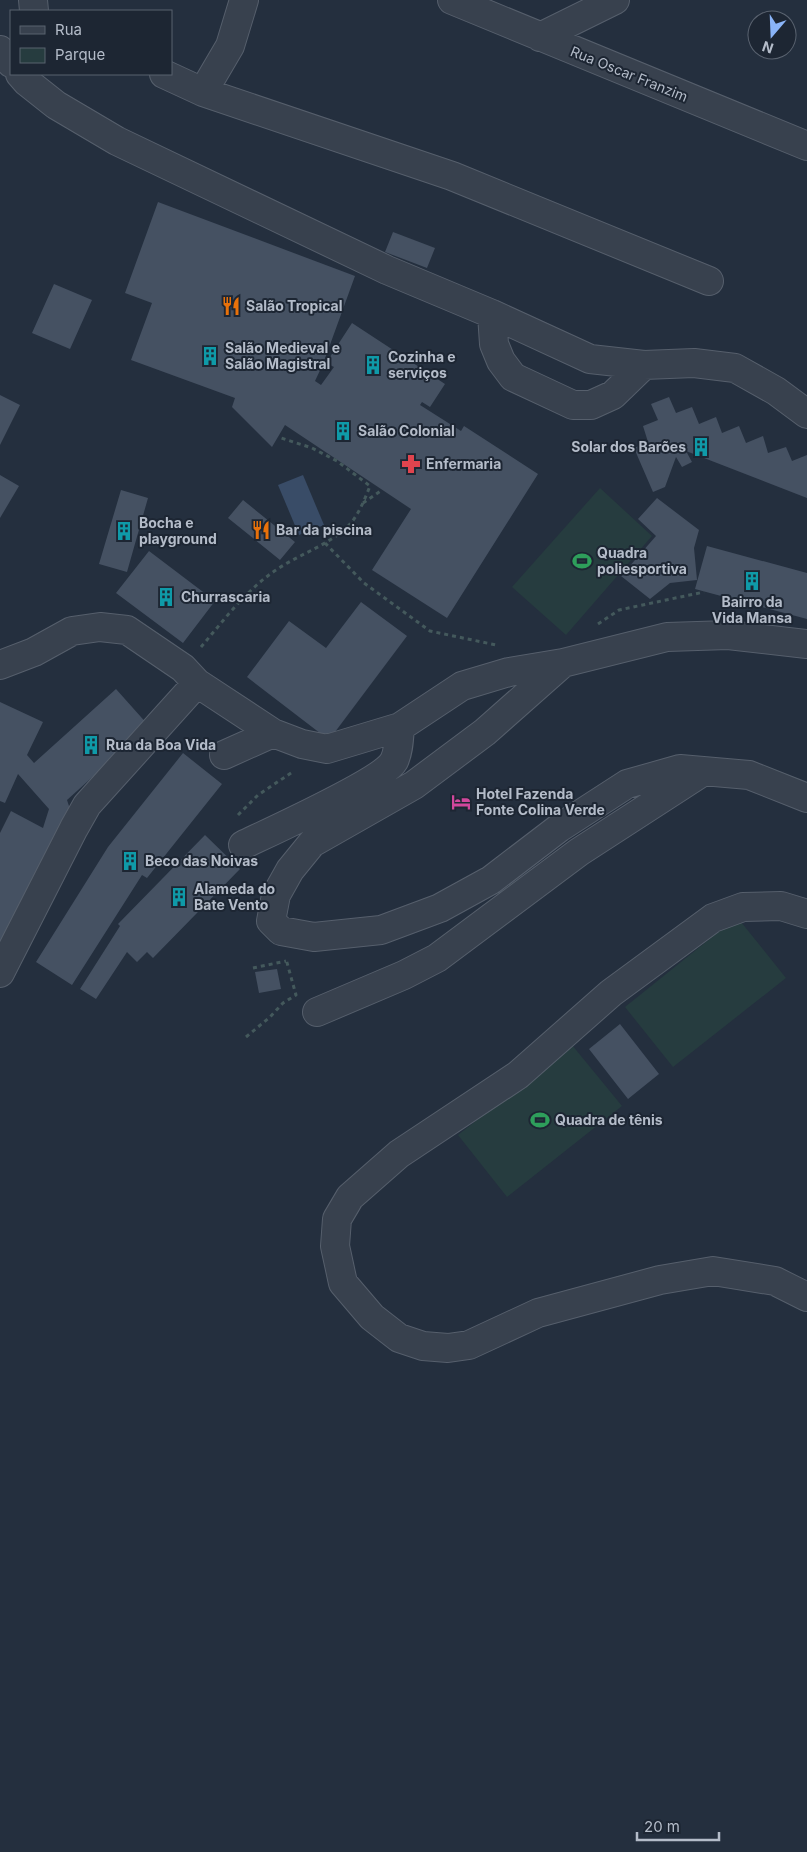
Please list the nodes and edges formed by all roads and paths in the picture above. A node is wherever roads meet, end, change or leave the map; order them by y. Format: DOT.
graph roads {
  1 [pos="244,0"];
  2 [pos="452,0"];
  3 [pos="615,0"];
  4 [pos="540,37"];
  5 [pos="0,50"];
  6 [pos="10,62"];
  7 [pos="21,75"];
  8 [pos="166,75"];
  9 [pos="203,92"];
  10 [pos="807,146"];
  11 [pos="709,281"];
  12 [pos="492,314"];
  13 [pos="644,365"];
  14 [pos="807,414"];
  15 [pos="278,437"];
  16 [pos="382,490"];
  17 [pos="363,504"];
  18 [pos="326,543"];
  19 [pos="704,592"];
  20 [pos="591,630"];
  21 [pos="807,644"];
  22 [pos="497,646"];
  23 [pos="563,663"];
  24 [pos="0,665"];
  25 [pos="190,675"];
  26 [pos="400,726"];
  27 [pos="273,733"];
  28 [pos="224,755"];
  29 [pos="704,771"];
  30 [pos="807,798"];
  31 [pos="244,845"];
  32 [pos="807,914"];
  33 [pos="281,931"];
  34 [pos="286,962"];
  35 [pos="253,968"];
  36 [pos="0,974"];
  37 [pos="317,1012"];
  38 [pos="246,1037"];
  39 [pos="807,1297"];
  1 -- 9 [label="street"];
  2 -- 4 [label="street, Rua Oscar Franzim"];
  3 -- 4 [label="street"];
  4 -- 10 [label="street, Rua Oscar Franzim"];
  5 -- 6 [label="street"];
  7 -- 12 [label="street"];
  8 -- 9 [label="street"];
  9 -- 11 [label="street"];
  12 -- 13 [label="street"];
  12 -- 13 [label="street"];
  13 -- 14 [label="street"];
  15 -- 17 [label="path"];
  16 -- 17 [label="path"];
  17 -- 18 [label="path"];
  18 -- 22 [label="path"];
  18 -- 25 [label="path"];
  19 -- 20 [label="path"];
  21 -- 23 [label="street"];
  23 -- 26 [label="street"];
  23 -- 33 [label="street"];
  24 -- 25 [label="street"];
  25 -- 27 [label="street"];
  25 -- 36 [label="street"];
  26 -- 27 [label="street"];
  26 -- 31 [label="street"];
  27 -- 28 [label="street"];
  29 -- 30 [label="street"];
  29 -- 33 [label="street"];
  29 -- 37 [label="street"];
  32 -- 39 [label="street"];
  33 -- 34 [label="path"];
  34 -- 35 [label="path"];
  34 -- 38 [label="path"];
}
